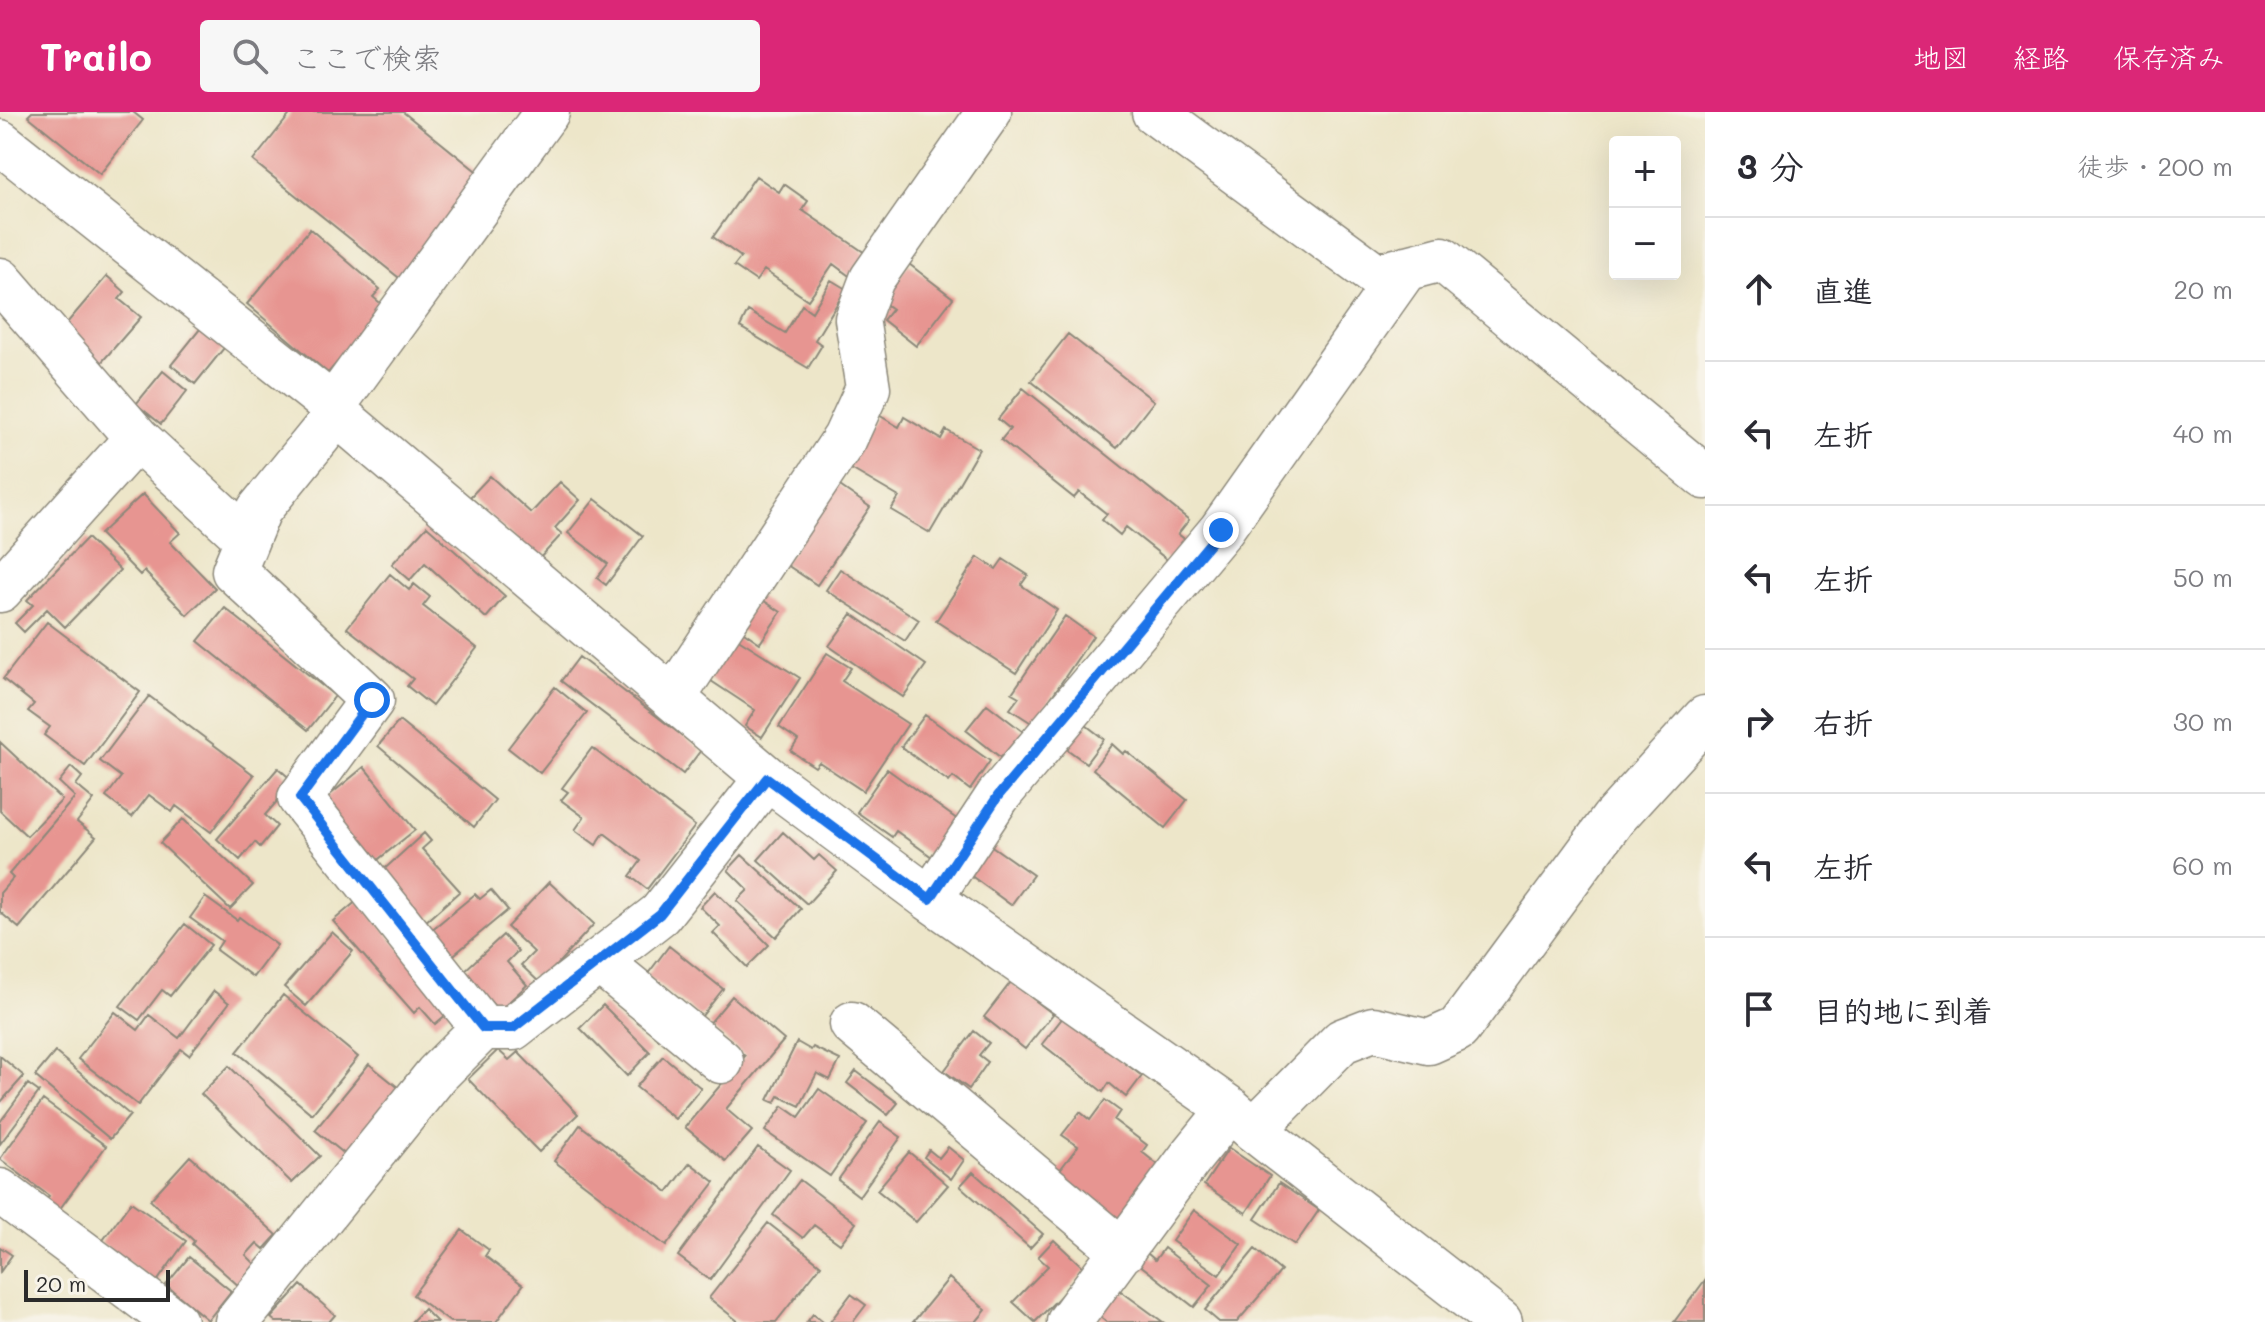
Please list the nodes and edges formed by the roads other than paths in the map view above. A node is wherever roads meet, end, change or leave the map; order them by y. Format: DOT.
graph roads {
  1 [pos="547,112"];
  2 [pos="989,112"];
  3 [pos="1154,112"];
  4 [pos="0,142"];
  5 [pos="1406,268"];
  6 [pos="0,280"];
  7 [pos="335,410"];
  8 [pos="137,438"];
  9 [pos="1705,477"];
  10 [pos="247,539"];
  11 [pos="0,590"];
  12 [pos="673,698"];
  13 [pos="1705,718"];
  14 [pos="767,778"];
  15 [pos="930,899"];
  16 [pos="600,962"];
  17 [pos="852,1024"];
  18 [pos="483,1028"];
  19 [pos="721,1061"];
  20 [pos="1242,1119"];
  21 [pos="0,1191"];
  22 [pos="1123,1251"];
  23 [pos="175,1322"];
  24 [pos="237,1322"];
  25 [pos="1069,1322"];
  26 [pos="1500,1322"];
  1 -- 7 [label="street"];
  2 -- 12 [label="street"];
  3 -- 5 [label="street"];
  4 -- 7 [label="street"];
  5 -- 9 [label="street"];
  5 -- 15 [label="street"];
  6 -- 8 [label="street"];
  7 -- 10 [label="street"];
  7 -- 12 [label="street"];
  8 -- 10 [label="street"];
  8 -- 11 [label="street"];
  10 -- 18 [label="street"];
  12 -- 14 [label="street"];
  13 -- 20 [label="street"];
  14 -- 15 [label="street"];
  14 -- 16 [label="street"];
  15 -- 20 [label="street"];
  16 -- 18 [label="street"];
  16 -- 19 [label="street"];
  17 -- 22 [label="street"];
  18 -- 24 [label="street"];
  20 -- 22 [label="street"];
  20 -- 26 [label="street"];
  21 -- 23 [label="street"];
  22 -- 25 [label="street"];
}
